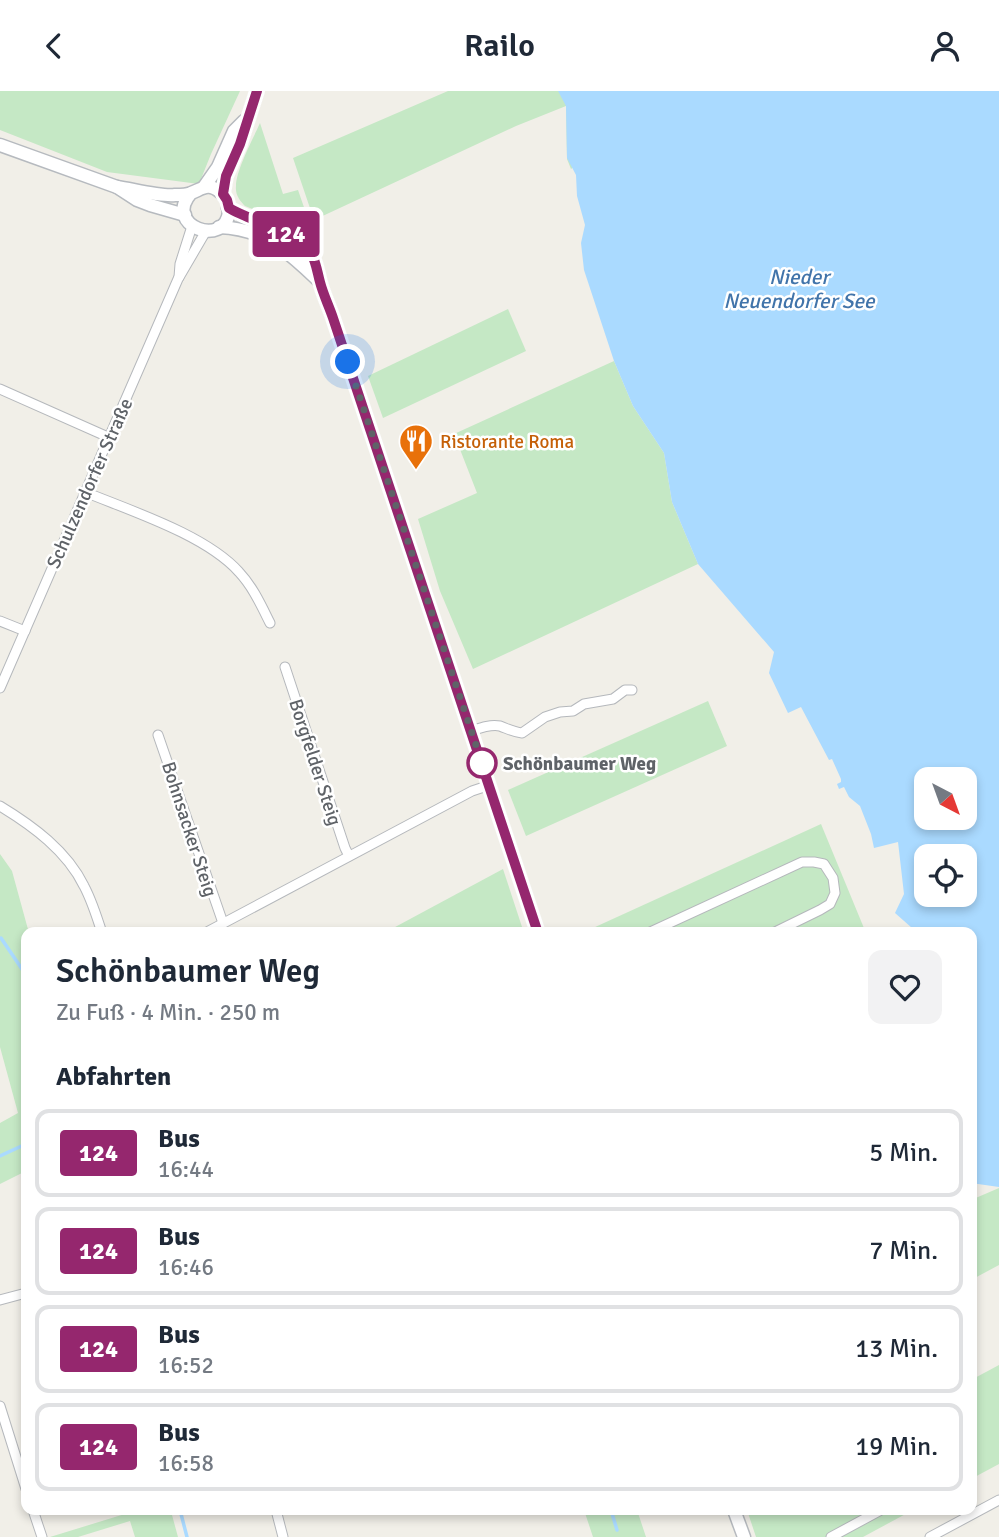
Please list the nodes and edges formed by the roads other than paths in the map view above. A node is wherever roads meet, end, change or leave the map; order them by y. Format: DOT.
graph roads {
  1 [pos="257,91"];
  2 [pos="247,118"];
  3 [pos="0,145"];
  4 [pos="117,187"];
  5 [pos="204,187"];
  6 [pos="191,193"];
  7 [pos="223,194"];
  8 [pos="229,208"];
  9 [pos="188,220"];
  10 [pos="219,227"];
  11 [pos="206,231"];
  12 [pos="178,279"];
  13 [pos="320,282"];
  14 [pos="0,389"];
  15 [pos="108,437"];
  16 [pos="85,492"];
  17 [pos="0,621"];
  18 [pos="270,623"];
  19 [pos="25,631"];
  20 [pos="285,667"];
  21 [pos="0,688"];
  22 [pos="632,690"];
  23 [pos="471,731"];
  24 [pos="158,735"];
  25 [pos="490,785"];
  26 [pos="0,806"];
  27 [pos="349,856"];
  28 [pos="223,923"];
  29 [pos="100,927"];
  30 [pos="216,927"];
  31 [pos="536,927"];
  32 [pos="661,927"];
  33 [pos="785,927"];
  34 [pos="21,1294"];
  35 [pos="0,1300"];
  36 [pos="0,1406"];
  37 [pos="21,1473"];
  38 [pos="999,1500"];
  39 [pos="977,1512"];
  40 [pos="35,1515"];
  41 [pos="277,1515"];
  42 [pos="736,1515"];
  43 [pos="871,1515"];
  44 [pos="971,1515"];
  45 [pos="42,1537"];
  46 [pos="283,1537"];
  47 [pos="744,1537"];
  48 [pos="831,1537"];
  49 [pos="930,1537"];
  1 -- 2 [label="main road"];
  2 -- 5 [label="main road"];
  2 -- 7 [label="main road"];
  3 -- 4 [label="main road"];
  4 -- 6 [label="main road"];
  4 -- 9 [label="main road"];
  5 -- 6 [label="main road"];
  5 -- 7 [label="main road"];
  6 -- 9 [label="main road"];
  7 -- 8 [label="main road"];
  8 -- 10 [label="main road"];
  8 -- 13 [label="main road"];
  9 -- 11 [label="main road"];
  9 -- 12 [label="street, Schulzendorfer Straße"];
  10 -- 11 [label="main road"];
  10 -- 13 [label="main road"];
  11 -- 12 [label="street, Schulzendorfer Straße"];
  12 -- 15 [label="street, Schulzendorfer Straße"];
  13 -- 23 [label="main road"];
  14 -- 15 [label="street"];
  15 -- 16 [label="street, Schulzendorfer Straße"];
  16 -- 18 [label="street"];
  16 -- 19 [label="street, Schulzendorfer Straße"];
  17 -- 19 [label="street"];
  19 -- 21 [label="street, Schulzendorfer Straße"];
  20 -- 27 [label="street, Borgfelder Steig"];
  22 -- 23 [label="street"];
  23 -- 25 [label="main road"];
  24 -- 28 [label="street, Bohnsacker Steig"];
  25 -- 27 [label="street"];
  25 -- 31 [label="main road"];
  26 -- 29 [label="street"];
  27 -- 28 [label="street"];
  28 -- 30 [label="street"];
  32 -- 33 [label="street"];
  34 -- 35 [label="street"];
  36 -- 37 [label="street"];
  38 -- 39 [label="street"];
  40 -- 45 [label="street"];
  41 -- 46 [label="street"];
  42 -- 47 [label="main road"];
  43 -- 48 [label="street"];
  44 -- 49 [label="street"];
}
